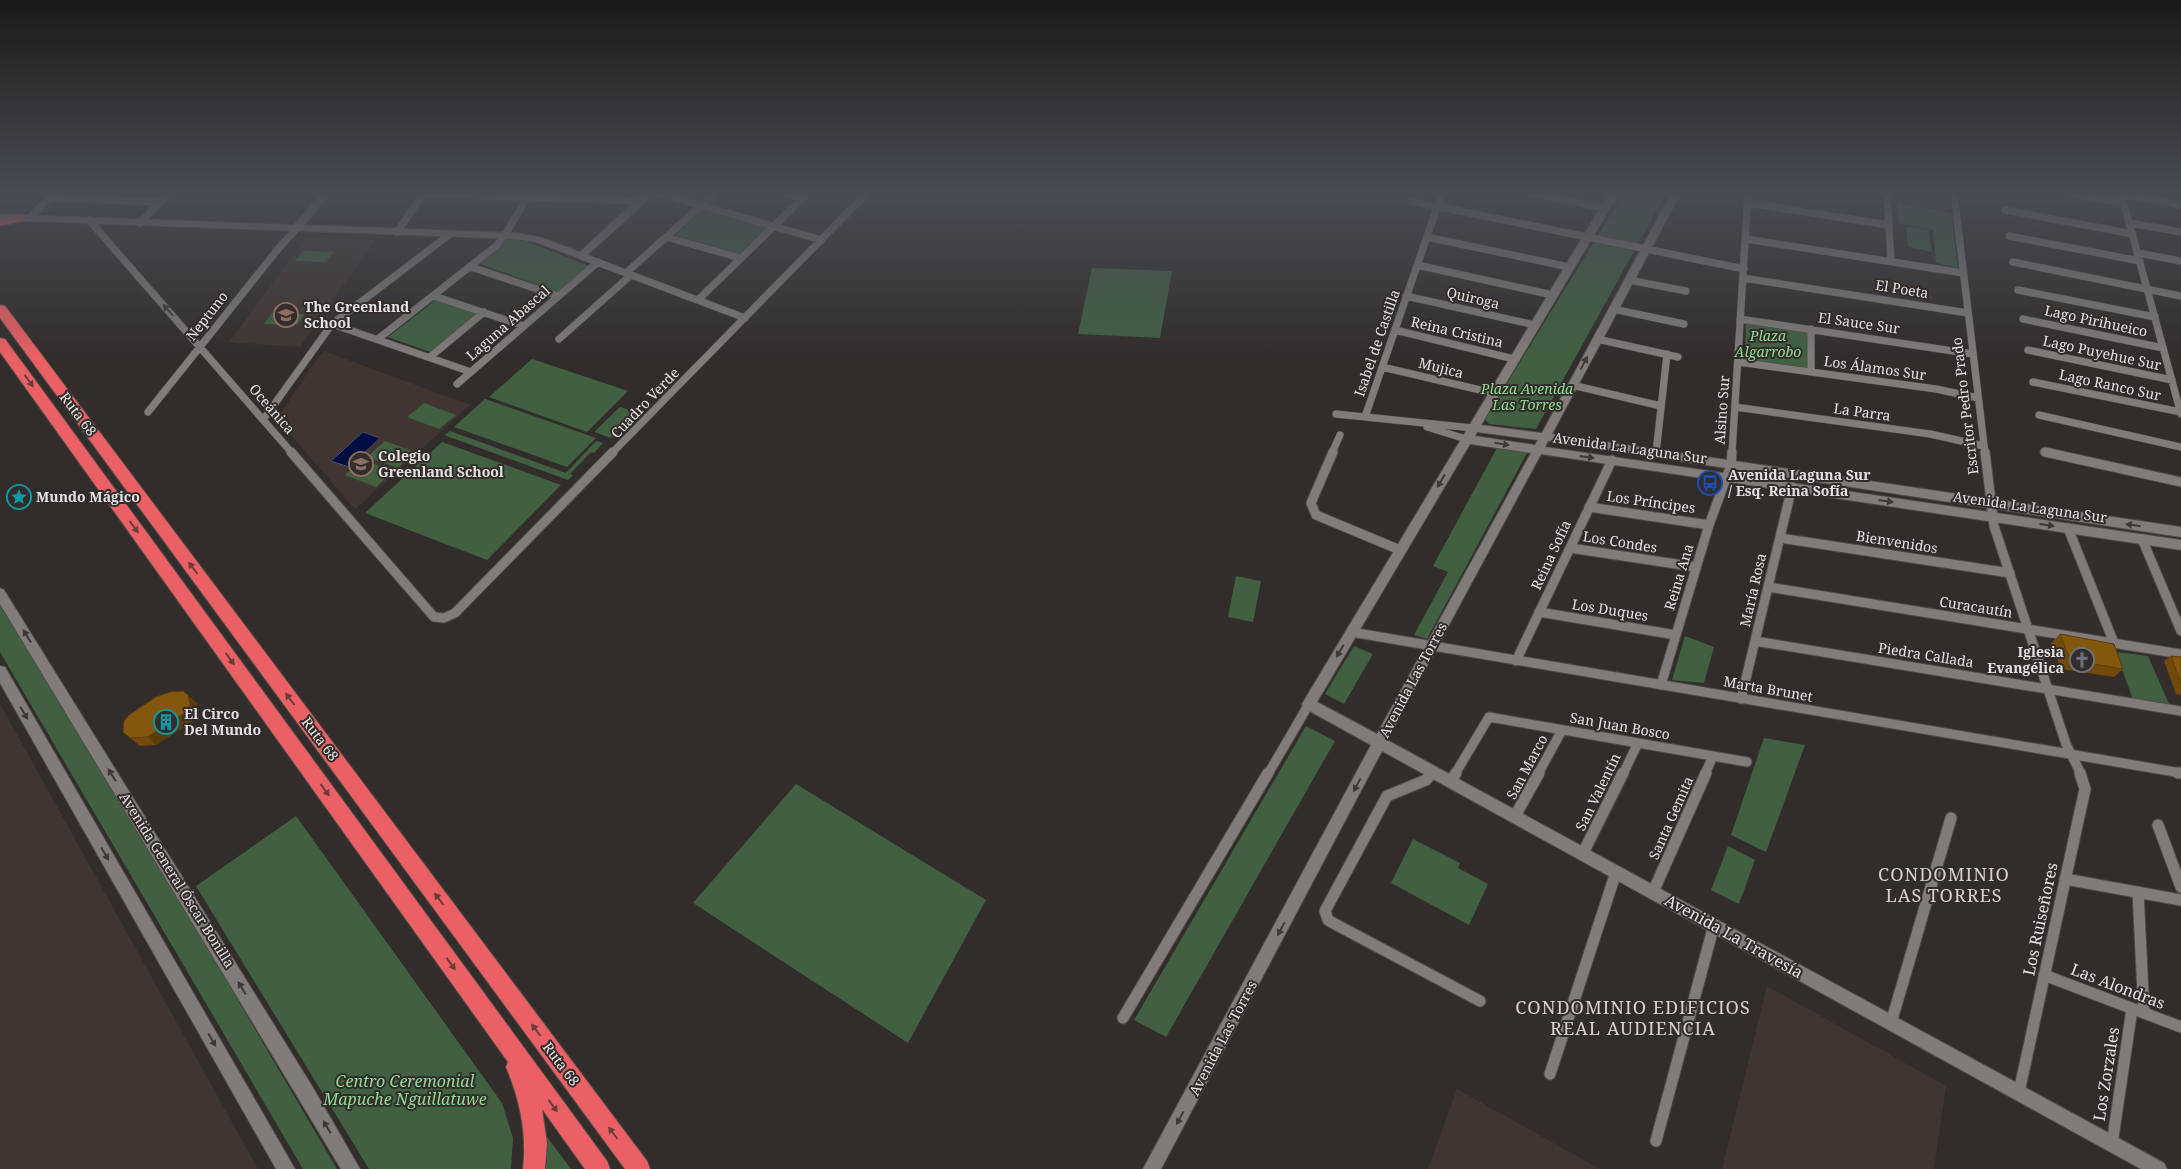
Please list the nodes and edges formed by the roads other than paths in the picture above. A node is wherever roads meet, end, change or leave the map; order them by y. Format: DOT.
graph roads {
  1 [pos="113,248"];
  2 [pos="279,248"];
  3 [pos="432,248"];
  4 [pos="494,248"];
  5 [pos="559,248"];
  6 [pos="583,248"];
  7 [pos="583,248"];
  8 [pos="655,248"];
  9 [pos="704,248"];
  10 [pos="752,248"];
  11 [pos="815,248"];
  12 [pos="1423,248"];
  13 [pos="1477,248"];
  14 [pos="1581,248"];
  15 [pos="1638,248"];
  16 [pos="1745,248"];
  17 [pos="1804,248"];
  18 [pos="1890,248"];
  19 [pos="1960,248"];
  20 [pos="2070,248"];
  21 [pos="2137,248"];
  22 [pos="1645,249"];
  23 [pos="2138,253"];
  24 [pos="576,254"];
  25 [pos="741,258"];
  26 [pos="2140,261"];
  27 [pos="598,262"];
  28 [pos="1891,262"];
  29 [pos="2013,262"];
  30 [pos="2181,262"];
  31 [pos="1417,266"];
  32 [pos="471,267"];
  33 [pos="1569,267"];
  34 [pos="1743,273"];
  35 [pos="1963,273"];
  36 [pos="629,274"];
  37 [pos="1629,280"];
  38 [pos="2018,290"];
  39 [pos="2148,290"];
  40 [pos="1686,291"];
  41 [pos="1553,295"];
  42 [pos="434,296"];
  43 [pos="558,296"];
  44 [pos="1406,296"];
  45 [pos="2181,296"];
  46 [pos="698,300"];
  47 [pos="0,309"];
  48 [pos="1613,309"];
  49 [pos="484,312"];
  50 [pos="1968,313"];
  51 [pos="2155,317"];
  52 [pos="745,318"];
  53 [pos="1740,319"];
  54 [pos="2023,319"];
  55 [pos="332,324"];
  56 [pos="1684,324"];
  57 [pos="1535,325"];
  58 [pos="524,326"];
  59 [pos="1811,329"];
  60 [pos="1395,330"];
  61 [pos="378,339"];
  62 [pos="558,339"];
  63 [pos="1597,339"];
  64 [pos="0,342"];
  65 [pos="200,347"];
  66 [pos="2163,348"];
  67 [pos="2028,350"];
  68 [pos="1667,354"];
  69 [pos="1973,354"];
  70 [pos="430,357"];
  71 [pos="1678,357"];
  72 [pos="1514,358"];
  73 [pos="1738,362"];
  74 [pos="1382,367"];
  75 [pos="471,372"];
  76 [pos="1811,372"];
  77 [pos="2181,374"];
  78 [pos="2171,376"];
  79 [pos="2033,382"];
  80 [pos="457,384"];
  81 [pos="1572,385"];
  82 [pos="1493,394"];
  83 [pos="1978,398"];
  84 [pos="1662,406"];
  85 [pos="1735,407"];
  86 [pos="148,412"];
  87 [pos="2181,413"];
  88 [pos="1336,414"];
  89 [pos="2039,415"];
  90 [pos="1365,417"];
  91 [pos="263,420"];
  92 [pos="1402,420"];
  93 [pos="1469,433"];
  94 [pos="1340,435"];
  95 [pos="1545,437"];
  96 [pos="1984,446"];
  97 [pos="2181,447"];
  98 [pos="1538,450"];
  99 [pos="2045,452"];
  100 [pos="1656,453"];
  101 [pos="1612,460"];
  102 [pos="1732,465"];
  103 [pos="1728,478"];
  104 [pos="2181,482"];
  105 [pos="1792,487"];
  106 [pos="1991,503"];
  107 [pos="1589,507"];
  108 [pos="1992,517"];
  109 [pos="1709,524"];
  110 [pos="2068,528"];
  111 [pos="2181,532"];
  112 [pos="1780,538"];
  113 [pos="2142,539"];
  114 [pos="2181,545"];
  115 [pos="1570,548"];
  116 [pos="1400,550"];
  117 [pos="1696,567"];
  118 [pos="2010,573"];
  119 [pos="1768,587"];
  120 [pos="0,593"];
  121 [pos="1539,612"];
  122 [pos="434,617"];
  123 [pos="2028,629"];
  124 [pos="2181,631"];
  125 [pos="1351,632"];
  126 [pos="1676,635"];
  127 [pos="1755,641"];
  128 [pos="2114,643"];
  129 [pos="1430,646"];
  130 [pos="2181,654"];
  131 [pos="1516,661"];
  132 [pos="0,671"];
  133 [pos="1660,685"];
  134 [pos="2048,689"];
  135 [pos="1741,699"];
  136 [pos="1309,704"];
  137 [pos="2181,711"];
  138 [pos="1562,730"];
  139 [pos="1380,742"];
  140 [pos="1638,743"];
  141 [pos="2071,754"];
  142 [pos="1713,756"];
  143 [pos="1747,762"];
  144 [pos="1432,771"];
  145 [pos="2181,773"];
  146 [pos="1451,781"];
  147 [pos="1515,816"];
  148 [pos="1951,818"];
  149 [pos="2158,825"];
  150 [pos="1583,854"];
  151 [pos="1616,872"];
  152 [pos="2065,879"];
  153 [pos="2181,887"];
  154 [pos="1653,892"];
  155 [pos="2138,892"];
  156 [pos="2181,900"];
  157 [pos="1714,926"];
  158 [pos="2044,975"];
  159 [pos="1480,1001"];
  160 [pos="2132,1009"];
  161 [pos="2144,1013"];
  162 [pos="1122,1018"];
  163 [pos="1891,1023"];
  164 [pos="2181,1028"];
  165 [pos="505,1038"];
  166 [pos="1550,1074"];
  167 [pos="2019,1092"];
  168 [pos="1656,1141"];
  169 [pos="2112,1144"];
  170 [pos="286,1169"];
  171 [pos="351,1169"];
  172 [pos="534,1169"];
  173 [pos="599,1169"];
  174 [pos="640,1169"];
  175 [pos="1152,1169"];
  176 [pos="2158,1169"];
  65 -- 1 [label="street, Oceánica, one-way"];
  2 -- 65 [label="street, Neptuno"];
  3 -- 55 [label="street"];
  4 -- 32 [label="street"];
  5 -- 24 [label="street"];
  6 -- 24 [label="street"];
  7 -- 24 [label="street"];
  8 -- 36 [label="street"];
  9 -- 25 [label="street"];
  10 -- 25 [label="street"];
  11 -- 52 [label="street, Cuadro Verde"];
  12 -- 31 [label="street, Isabel de Castilla"];
  13 -- 33 [label="street"];
  14 -- 33 [label="street"];
  15 -- 22 [label="street, El Poeta"];
  16 -- 34 [label="street, Alsino Sur"];
  17 -- 28 [label="street"];
  18 -- 28 [label="street"];
  19 -- 35 [label="street, Escritor Pedro Prado"];
  20 -- 26 [label="street"];
  21 -- 23 [label="street"];
  22 -- 34 [label="street, El Poeta"];
  22 -- 37 [label="street, Avenida Las Torres"];
  23 -- 26 [label="street"];
  23 -- 30 [label="street"];
  24 -- 27 [label="street"];
  25 -- 46 [label="street"];
  26 -- 39 [label="street"];
  27 -- 36 [label="street"];
  27 -- 43 [label="street, Laguna Abascal"];
  28 -- 35 [label="street"];
  29 -- 39 [label="street"];
  31 -- 41 [label="street"];
  31 -- 44 [label="street, Isabel de Castilla"];
  32 -- 42 [label="street"];
  32 -- 43 [label="street"];
  33 -- 41 [label="street"];
  34 -- 50 [label="street, El Poeta"];
  34 -- 53 [label="street, Alsino Sur"];
  35 -- 50 [label="street, Escritor Pedro Prado"];
  36 -- 46 [label="street"];
  36 -- 62 [label="street"];
  37 -- 40 [label="street"];
  37 -- 48 [label="street, Avenida Las Torres"];
  38 -- 51 [label="street"];
  39 -- 45 [label="street"];
  39 -- 51 [label="street"];
  41 -- 57 [label="street"];
  42 -- 49 [label="street"];
  42 -- 61 [label="street"];
  43 -- 58 [label="street, Laguna Abascal"];
  44 -- 57 [label="street, Quiroga"];
  44 -- 60 [label="street, Isabel de Castilla"];
  46 -- 52 [label="street"];
  174 -- 47 [label="highway, Ruta 68, one-way"];
  48 -- 56 [label="street"];
  48 -- 63 [label="street, Avenida Las Torres"];
  49 -- 58 [label="street"];
  49 -- 70 [label="street"];
  50 -- 69 [label="street, Escritor Pedro Prado"];
  51 -- 66 [label="street"];
  52 -- 122 [label="street, Cuadro Verde"];
  53 -- 59 [label="street, El Sauce Sur"];
  53 -- 73 [label="street, Alsino Sur"];
  54 -- 66 [label="street, Lago Pirihueico"];
  55 -- 61 [label="street"];
  55 -- 91 [label="street"];
  57 -- 72 [label="street"];
  58 -- 75 [label="street, Laguna Abascal"];
  59 -- 69 [label="street, El Sauce Sur"];
  59 -- 76 [label="street"];
  60 -- 72 [label="street, Reina Cristina"];
  60 -- 74 [label="street, Isabel de Castilla"];
  61 -- 70 [label="street"];
  63 -- 68 [label="street"];
  81 -- 63 [label="street, Avenida Las Torres, one-way"];
  64 -- 165 [label="highway, Ruta 68, one-way"];
  65 -- 86 [label="street, Neptuno"];
  65 -- 91 [label="street, Oceánica"];
  66 -- 78 [label="street"];
  67 -- 78 [label="street, Lago Puyehue Sur"];
  68 -- 71 [label="street"];
  68 -- 84 [label="street"];
  69 -- 83 [label="street, Escritor Pedro Prado"];
  70 -- 75 [label="street"];
  72 -- 82 [label="street"];
  73 -- 76 [label="street, Los Álamos Sur"];
  73 -- 85 [label="street, Alsino Sur"];
  74 -- 82 [label="street, Mujica"];
  74 -- 90 [label="street, Isabel de Castilla"];
  75 -- 80 [label="street, Laguna Abascal"];
  76 -- 83 [label="street, Los Álamos Sur"];
  77 -- 78 [label="street, Lago Puyehue Sur"];
  78 -- 87 [label="street"];
  79 -- 87 [label="street, Lago Ranco Sur"];
  81 -- 84 [label="street"];
  81 -- 95 [label="street, Avenida Las Torres"];
  82 -- 93 [label="street"];
  83 -- 96 [label="street, Escritor Pedro Prado"];
  84 -- 100 [label="street"];
  85 -- 96 [label="street, La Parra"];
  85 -- 102 [label="street, Alsino Sur"];
  88 -- 90 [label="street, Avenida La Laguna Sur"];
  89 -- 97 [label="street"];
  90 -- 92 [label="street, Avenida La Laguna Sur"];
  91 -- 122 [label="street, Oceánica"];
  92 -- 93 [label="street, Avenida La Laguna Sur"];
  92 -- 93 [label="street, Avenida La Laguna Sur"];
  93 -- 95 [label="street, Avenida La Laguna Sur"];
  93 -- 98 [label="street, Avenida La Laguna Sur, one-way"];
  93 -- 116 [label="street, one-way"];
  94 -- 116 [label="street"];
  95 -- 98 [label="street, Avenida Las Torres"];
  95 -- 100 [label="street, Avenida La Laguna Sur"];
  96 -- 106 [label="street, Escritor Pedro Prado"];
  98 -- 101 [label="street, Avenida La Laguna Sur, one-way"];
  98 -- 129 [label="street, Avenida Las Torres"];
  99 -- 104 [label="street"];
  100 -- 102 [label="street, Avenida La Laguna Sur"];
  101 -- 103 [label="street, Avenida La Laguna Sur"];
  101 -- 107 [label="street, Reina Sofía"];
  102 -- 103 [label="street, Alsino Sur"];
  102 -- 106 [label="street, Avenida La Laguna Sur"];
  103 -- 105 [label="street, Avenida La Laguna Sur"];
  103 -- 109 [label="street, Reina Ana"];
  105 -- 108 [label="street, Avenida La Laguna Sur, one-way"];
  105 -- 112 [label="street, María Rosa"];
  106 -- 108 [label="street, Escritor Pedro Prado"];
  111 -- 106 [label="street, Avenida La Laguna Sur, one-way"];
  107 -- 109 [label="street, Los Príncipes"];
  107 -- 115 [label="street, Reina Sofía"];
  108 -- 110 [label="street, Avenida La Laguna Sur, one-way"];
  108 -- 118 [label="street, Escritor Pedro Prado"];
  109 -- 117 [label="street, Reina Ana"];
  110 -- 113 [label="street, Avenida La Laguna Sur"];
  110 -- 128 [label="street"];
  112 -- 118 [label="street, Bienvenidos"];
  112 -- 119 [label="street, María Rosa"];
  113 -- 114 [label="street, Avenida La Laguna Sur"];
  113 -- 124 [label="street"];
  115 -- 117 [label="street, Los Condes"];
  115 -- 121 [label="street, Reina Sofía"];
  116 -- 125 [label="street"];
  117 -- 126 [label="street, Reina Ana"];
  118 -- 123 [label="street, Escritor Pedro Prado"];
  119 -- 123 [label="street, Curacautín"];
  119 -- 127 [label="street, María Rosa"];
  171 -- 120 [label="street, Avenida General Óscar Bonilla, one-way"];
  121 -- 126 [label="street, Los Duques"];
  121 -- 131 [label="street, Reina Sofía"];
  123 -- 128 [label="street, Curacautín"];
  123 -- 134 [label="street, Escritor Pedro Prado"];
  125 -- 129 [label="street, Marta Brunet"];
  125 -- 136 [label="street, one-way"];
  126 -- 133 [label="street, Reina Ana"];
  127 -- 134 [label="street, Piedra Callada"];
  127 -- 135 [label="street, María Rosa"];
  128 -- 130 [label="street, Curacautín"];
  129 -- 131 [label="street, Marta Brunet"];
  129 -- 139 [label="street, Avenida Las Torres"];
  131 -- 133 [label="street, Marta Brunet"];
  132 -- 170 [label="street, one-way"];
  133 -- 135 [label="street, Marta Brunet"];
  134 -- 137 [label="street, Piedra Callada"];
  134 -- 141 [label="street, Escritor Pedro Prado"];
  135 -- 141 [label="street, Marta Brunet"];
  136 -- 139 [label="street, Avenida La Travesía"];
  136 -- 162 [label="street"];
  138 -- 140 [label="street, San Juan Bosco"];
  138 -- 146 [label="street, San Juan Bosco"];
  138 -- 147 [label="street, San Marco"];
  139 -- 144 [label="street, Avenida La Travesía"];
  139 -- 175 [label="street, Avenida Las Torres, one-way"];
  140 -- 142 [label="street, San Juan Bosco"];
  140 -- 150 [label="street, San Valentín"];
  141 -- 145 [label="street, Marta Brunet"];
  141 -- 152 [label="street, Los Ruiseñores"];
  142 -- 143 [label="street, San Juan Bosco"];
  142 -- 154 [label="street, Santa Gemita"];
  144 -- 146 [label="street, Avenida La Travesía"];
  144 -- 159 [label="street"];
  146 -- 147 [label="street, Avenida La Travesía"];
  147 -- 150 [label="street, Avenida La Travesía"];
  148 -- 163 [label="street"];
  149 -- 153 [label="street"];
  150 -- 151 [label="street, Avenida La Travesía"];
  151 -- 154 [label="street, Avenida La Travesía"];
  151 -- 166 [label="street"];
  152 -- 155 [label="street"];
  152 -- 158 [label="street, Los Ruiseñores"];
  154 -- 157 [label="street, Avenida La Travesía"];
  155 -- 156 [label="street"];
  155 -- 161 [label="street"];
  157 -- 163 [label="street, Avenida La Travesía"];
  157 -- 168 [label="street"];
  158 -- 160 [label="street, Las Alondras"];
  158 -- 167 [label="street, Los Ruiseñores"];
  160 -- 161 [label="street, Las Alondras"];
  160 -- 169 [label="street, Los Zorzales"];
  161 -- 164 [label="street, Las Alondras"];
  163 -- 167 [label="street, Avenida La Travesía"];
  165 -- 172 [label="highway"];
  165 -- 173 [label="highway, Ruta 68, one-way"];
  167 -- 169 [label="street, Avenida La Travesía"];
  169 -- 176 [label="street, Avenida La Travesía"];
}
